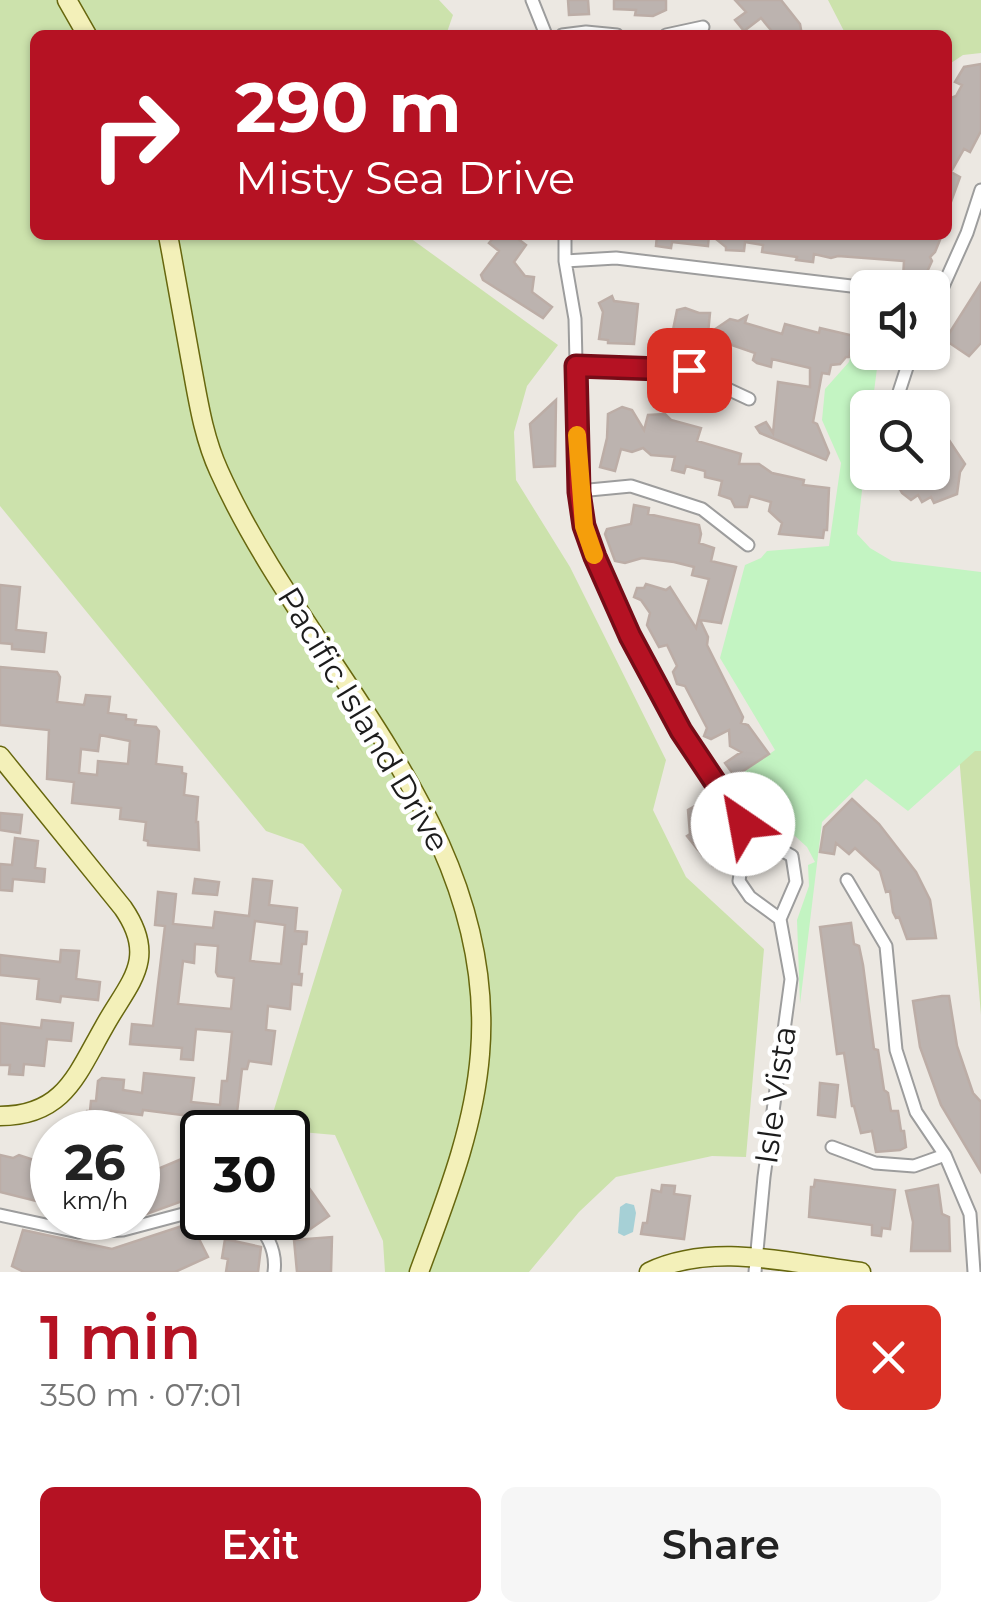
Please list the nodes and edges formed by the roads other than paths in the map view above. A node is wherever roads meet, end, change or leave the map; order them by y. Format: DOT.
graph roads {
  1 [pos="67,0"];
  2 [pos="532,0"];
  3 [pos="703,27"];
  4 [pos="84,30"];
  5 [pos="544,30"];
  6 [pos="689,30"];
  7 [pos="981,190"];
  8 [pos="169,240"];
  9 [pos="565,240"];
  10 [pos="565,261"];
  11 [pos="950,271"];
  12 [pos="850,286"];
  13 [pos="576,366"];
  14 [pos="749,399"];
  15 [pos="579,492"];
  16 [pos="748,545"];
  17 [pos="0,756"];
  18 [pos="756,850"];
  19 [pos="847,880"];
  20 [pos="780,919"];
  21 [pos="0,1116"];
  22 [pos="832,1147"];
  23 [pos="945,1155"];
  24 [pos="180,1214"];
  25 [pos="0,1215"];
  26 [pos="267,1240"];
  27 [pos="755,1266"];
  28 [pos="274,1272"];
  29 [pos="419,1272"];
  30 [pos="649,1272"];
  31 [pos="861,1272"];
  32 [pos="974,1272"];
  1 -- 4 [label="main road"];
  2 -- 5 [label="street"];
  3 -- 6 [label="street"];
  7 -- 11 [label="street"];
  8 -- 29 [label="main road, Pacific Island Drive"];
  9 -- 10 [label="street"];
  10 -- 12 [label="street"];
  10 -- 13 [label="street"];
  13 -- 14 [label="street"];
  13 -- 15 [label="street"];
  15 -- 16 [label="street"];
  15 -- 18 [label="street"];
  17 -- 21 [label="main road"];
  18 -- 20 [label="street"];
  18 -- 20 [label="street, Isle Vista"];
  19 -- 23 [label="street"];
  20 -- 27 [label="street, Isle Vista"];
  22 -- 23 [label="street"];
  23 -- 32 [label="street"];
  24 -- 25 [label="street"];
  26 -- 28 [label="street"];
  27 -- 30 [label="main road"];
  27 -- 31 [label="main road"];
}
